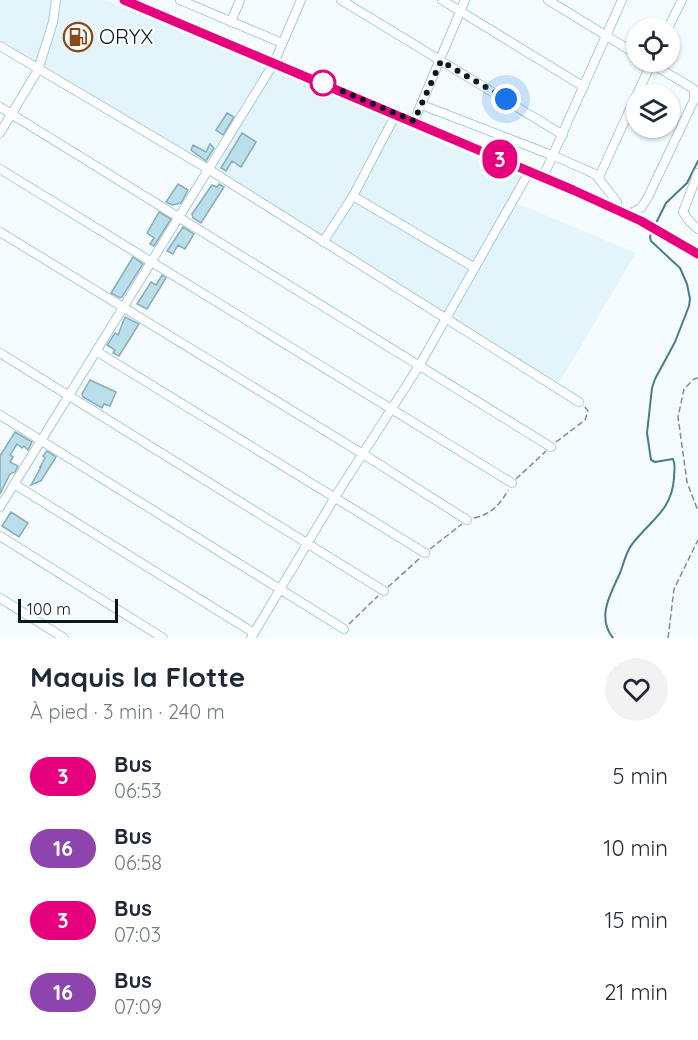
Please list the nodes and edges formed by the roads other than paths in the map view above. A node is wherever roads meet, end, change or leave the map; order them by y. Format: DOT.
graph roads {
  1 [pos="56,0"];
  2 [pos="124,0"];
  3 [pos="180,0"];
  4 [pos="240,0"];
  5 [pos="301,0"];
  6 [pos="341,0"];
  7 [pos="442,0"];
  8 [pos="465,0"];
  9 [pos="548,0"];
  10 [pos="622,0"];
  11 [pos="682,0"];
  12 [pos="562,4"];
  13 [pos="460,11"];
  14 [pos="673,18"];
  15 [pos="231,22"];
  16 [pos="607,36"];
  17 [pos="282,43"];
  18 [pos="0,46"];
  19 [pos="626,48"];
  20 [pos="441,61"];
  21 [pos="274,63"];
  22 [pos="38,69"];
  23 [pos="667,72"];
  24 [pos="584,87"];
  25 [pos="422,105"];
  26 [pos="0,107"];
  27 [pos="11,114"];
  28 [pos="396,114"];
  29 [pos="626,117"];
  30 [pos="414,121"];
  31 [pos="0,133"];
  32 [pos="563,135"];
  33 [pos="554,156"];
  34 [pos="0,169"];
  35 [pos="208,169"];
  36 [pos="529,172"];
  37 [pos="698,173"];
  38 [pos="543,177"];
  39 [pos="599,177"];
  40 [pos="353,196"];
  41 [pos="607,206"];
  42 [pos="627,215"];
  43 [pos="178,217"];
  44 [pos="698,229"];
  45 [pos="0,232"];
  46 [pos="323,242"];
  47 [pos="698,254"];
  48 [pos="152,261"];
  49 [pos="475,268"];
  50 [pos="123,307"];
  51 [pos="446,319"];
  52 [pos="96,351"];
  53 [pos="0,353"];
  54 [pos="418,366"];
  55 [pos="68,396"];
  56 [pos="579,402"];
  57 [pos="392,409"];
  58 [pos="0,415"];
  59 [pos="41,440"];
  60 [pos="551,447"];
  61 [pos="363,454"];
  62 [pos="512,483"];
  63 [pos="14,484"];
  64 [pos="335,497"];
  65 [pos="0,507"];
  66 [pos="467,520"];
  67 [pos="0,536"];
  68 [pos="309,542"];
  69 [pos="424,553"];
  70 [pos="279,588"];
  71 [pos="384,591"];
  72 [pos="0,598"];
  73 [pos="344,629"];
  74 [pos="252,635"];
  75 [pos="64,638"];
  76 [pos="163,638"];
  1 -- 22 [label="street"];
  2 -- 21 [label="main road"];
  3 -- 15 [label="street"];
  4 -- 15 [label="street"];
  5 -- 17 [label="street"];
  6 -- 20 [label="street"];
  7 -- 13 [label="street"];
  8 -- 13 [label="street"];
  9 -- 12 [label="street"];
  10 -- 16 [label="street"];
  11 -- 14 [label="street"];
  12 -- 16 [label="street"];
  13 -- 20 [label="street"];
  13 -- 24 [label="street"];
  15 -- 17 [label="street"];
  16 -- 19 [label="street"];
  16 -- 24 [label="street"];
  17 -- 21 [label="street"];
  18 -- 22 [label="street"];
  20 -- 25 [label="street"];
  20 -- 32 [label="street"];
  21 -- 28 [label="main road"];
  21 -- 35 [label="street"];
  22 -- 27 [label="street"];
  22 -- 35 [label="street"];
  23 -- 42 [label="street"];
  24 -- 32 [label="street"];
  25 -- 30 [label="street"];
  25 -- 33 [label="street"];
  26 -- 27 [label="street"];
  27 -- 31 [label="street"];
  27 -- 43 [label="street"];
  28 -- 30 [label="main road"];
  28 -- 40 [label="street"];
  29 -- 39 [label="street"];
  30 -- 36 [label="main road"];
  32 -- 33 [label="street"];
  33 -- 38 [label="street"];
  33 -- 39 [label="street"];
  34 -- 48 [label="street"];
  35 -- 43 [label="street"];
  35 -- 46 [label="street"];
  36 -- 38 [label="main road"];
  36 -- 49 [label="street"];
  37 -- 44 [label="street"];
  38 -- 41 [label="main road"];
  39 -- 41 [label="street"];
  40 -- 46 [label="street"];
  40 -- 49 [label="street"];
  41 -- 42 [label="main road"];
  42 -- 47 [label="main road"];
  43 -- 48 [label="street"];
  43 -- 54 [label="street"];
  45 -- 50 [label="street"];
  46 -- 51 [label="street"];
  48 -- 50 [label="street"];
  48 -- 57 [label="street"];
  49 -- 51 [label="street"];
  50 -- 52 [label="street"];
  50 -- 61 [label="street"];
  51 -- 54 [label="street"];
  51 -- 56 [label="street"];
  52 -- 55 [label="street"];
  52 -- 64 [label="street"];
  53 -- 55 [label="street"];
  54 -- 57 [label="street"];
  54 -- 60 [label="street"];
  55 -- 59 [label="street"];
  55 -- 68 [label="street"];
  57 -- 61 [label="street"];
  57 -- 62 [label="street"];
  58 -- 59 [label="street"];
  59 -- 63 [label="street"];
  59 -- 70 [label="street"];
  61 -- 64 [label="street"];
  61 -- 66 [label="street"];
  63 -- 65 [label="street"];
  63 -- 74 [label="street"];
  64 -- 68 [label="street"];
  64 -- 69 [label="street"];
  67 -- 76 [label="street"];
  68 -- 70 [label="street"];
  68 -- 71 [label="street"];
  70 -- 73 [label="street"];
  70 -- 74 [label="street"];
  72 -- 75 [label="street"];
}
